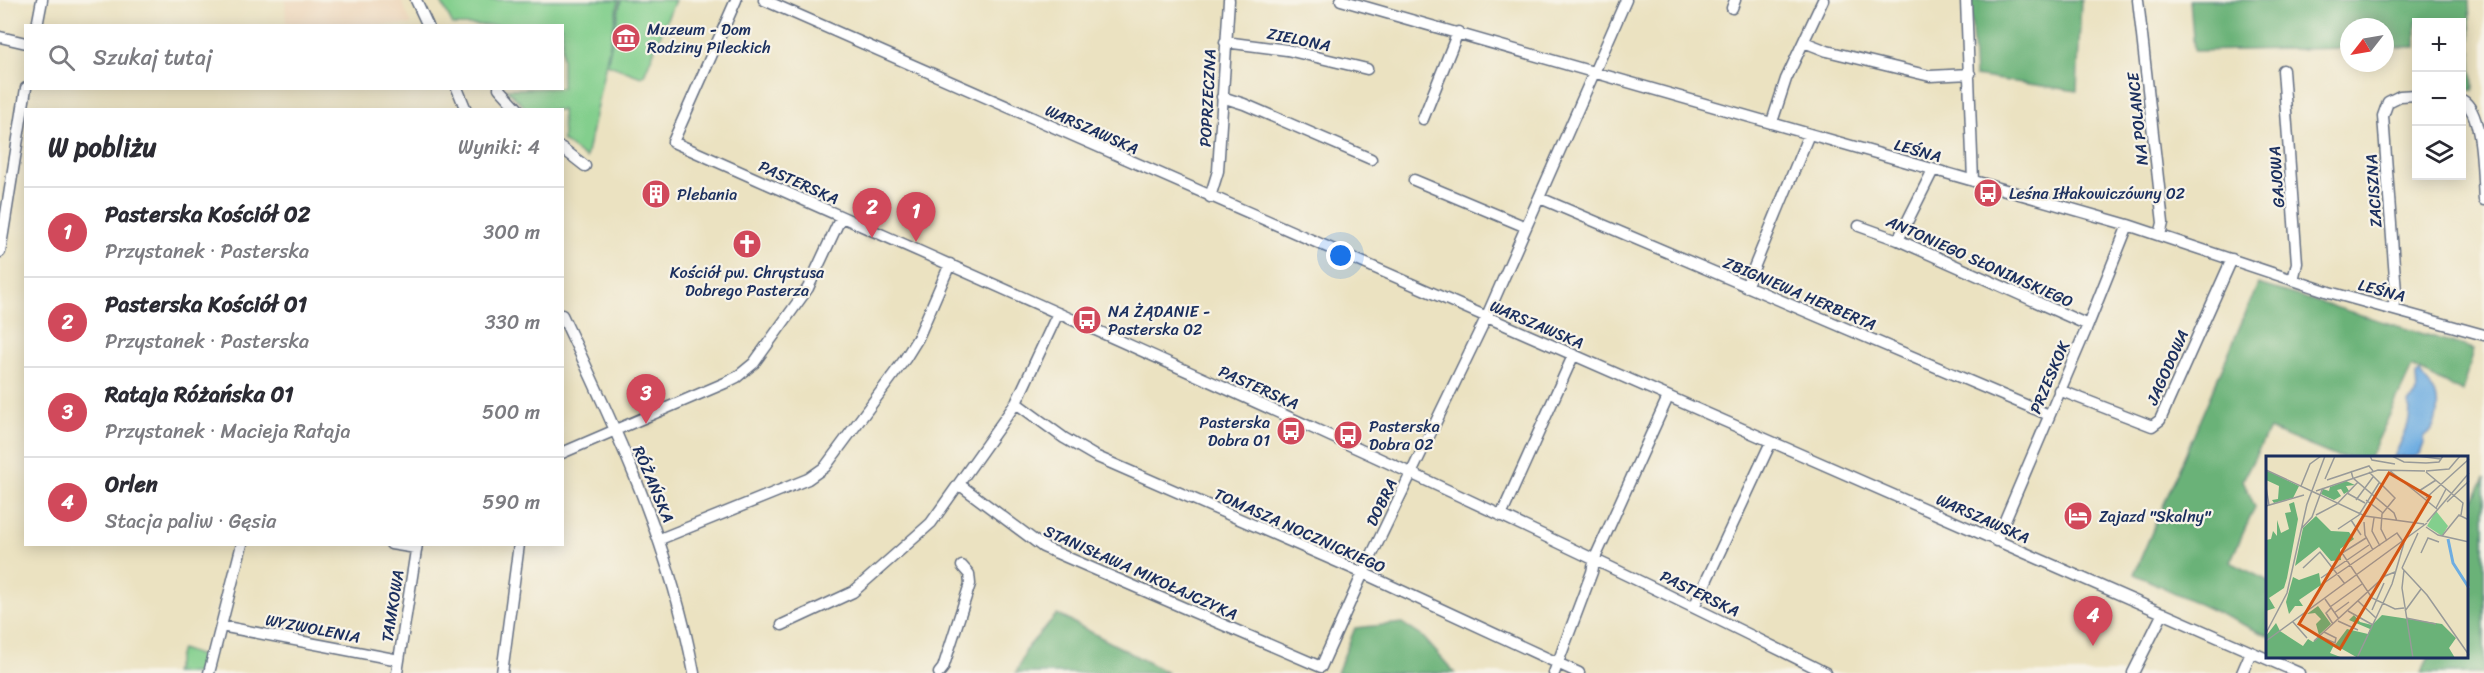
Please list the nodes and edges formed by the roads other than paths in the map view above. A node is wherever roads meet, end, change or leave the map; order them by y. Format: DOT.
graph roads {
  1 [pos="42,0"];
  2 [pos="416,0"];
  3 [pos="736,0"];
  4 [pos="764,0"];
  5 [pos="1228,0"];
  6 [pos="1341,0"];
  7 [pos="1626,0"];
  8 [pos="1823,0"];
  9 [pos="1965,0"];
  10 [pos="2138,0"];
  11 [pos="37,24"];
  12 [pos="427,24"];
  13 [pos="1458,32"];
  14 [pos="0,36"];
  15 [pos="24,42"];
  16 [pos="1225,42"];
  17 [pos="1804,42"];
  18 [pos="1367,69"];
  19 [pos="2283,70"];
  20 [pos="1593,72"];
  21 [pos="1970,74"];
  22 [pos="26,90"];
  23 [pos="458,90"];
  24 [pos="501,90"];
  25 [pos="2412,95"];
  26 [pos="1222,98"];
  27 [pos="2466,104"];
  28 [pos="465,108"];
  29 [pos="517,108"];
  30 [pos="1423,119"];
  31 [pos="1772,122"];
  32 [pos="1809,134"];
  33 [pos="564,150"];
  34 [pos="1371,159"];
  35 [pos="585,166"];
  36 [pos="1933,170"];
  37 [pos="1414,180"];
  38 [pos="5,181"];
  39 [pos="1973,181"];
  40 [pos="1210,197"];
  41 [pos="1540,198"];
  42 [pos="2484,200"];
  43 [pos="841,217"];
  44 [pos="2128,225"];
  45 [pos="1859,226"];
  46 [pos="1526,227"];
  47 [pos="2160,235"];
  48 [pos="1898,240"];
  49 [pos="0,252"];
  50 [pos="2232,259"];
  51 [pos="950,264"];
  52 [pos="2293,280"];
  53 [pos="1746,287"];
  54 [pos="2393,308"];
  55 [pos="1058,313"];
  56 [pos="1486,318"];
  57 [pos="564,319"];
  58 [pos="2088,325"];
  59 [pos="2484,335"];
  60 [pos="1573,356"];
  61 [pos="2059,390"];
  62 [pos="1668,398"];
  63 [pos="1017,403"];
  64 [pos="2049,415"];
  65 [pos="614,429"];
  66 [pos="1771,442"];
  67 [pos="564,452"];
  68 [pos="1411,473"];
  69 [pos="960,485"];
  70 [pos="1501,516"];
  71 [pos="660,539"];
  72 [pos="1996,541"];
  73 [pos="241,546"];
  74 [pos="417,546"];
  75 [pos="519,546"];
  76 [pos="1595,558"];
  77 [pos="962,566"];
  78 [pos="1363,573"];
  79 [pos="1695,607"];
  80 [pos="2163,613"];
  81 [pos="782,625"];
  82 [pos="221,626"];
  83 [pos="2251,652"];
  84 [pos="399,660"];
  85 [pos="1321,667"];
  86 [pos="1556,668"];
  87 [pos="209,673"];
  88 [pos="397,673"];
  89 [pos="502,673"];
  90 [pos="694,673"];
  91 [pos="939,673"];
  92 [pos="1579,673"];
  93 [pos="1826,673"];
  94 [pos="2133,673"];
  95 [pos="2242,673"];
  96 [pos="2299,673"];
  1 -- 11 [label="street"];
  2 -- 12 [label="street"];
  3 -- 43 [label="street, PASTERSKA"];
  4 -- 40 [label="street, WARSZAWSKA"];
  5 -- 16 [label="street, POPRZECZNA"];
  6 -- 13 [label="street, LEŚNA"];
  7 -- 20 [label="street, DOBRA"];
  8 -- 17 [label="street"];
  9 -- 21 [label="street"];
  10 -- 47 [label="street, NA POLANCE"];
  13 -- 20 [label="street, LEŚNA"];
  13 -- 30 [label="street"];
  14 -- 15 [label="street"];
  16 -- 18 [label="street, ZIELONA"];
  16 -- 26 [label="street, POPRZECZNA"];
  17 -- 21 [label="street"];
  17 -- 31 [label="street"];
  19 -- 52 [label="street, GAJOWA"];
  20 -- 31 [label="street, LEŚNA"];
  20 -- 41 [label="street, DOBRA"];
  21 -- 39 [label="street"];
  22 -- 38 [label="street"];
  23 -- 28 [label="street"];
  24 -- 29 [label="street"];
  25 -- 54 [label="street, ZACISZNA"];
  26 -- 34 [label="street"];
  26 -- 40 [label="street, POPRZECZNA"];
  27 -- 42 [label="street"];
  31 -- 32 [label="street, LEŚNA"];
  32 -- 36 [label="street, LEŚNA"];
  32 -- 53 [label="street"];
  33 -- 35 [label="street"];
  36 -- 39 [label="street, LEŚNA"];
  36 -- 48 [label="street"];
  37 -- 46 [label="street"];
  38 -- 49 [label="street"];
  39 -- 44 [label="street, LEŚNA"];
  40 -- 56 [label="street, WARSZAWSKA"];
  41 -- 46 [label="street, DOBRA"];
  41 -- 53 [label="street, ZBIGNIEWA HERBERTA"];
  43 -- 51 [label="street, PASTERSKA"];
  43 -- 65 [label="street"];
  44 -- 47 [label="street, LEŚNA"];
  44 -- 58 [label="street, PRZESKOK"];
  45 -- 48 [label="street, ANTONIEGO SŁONIMSKIEGO"];
  46 -- 56 [label="street, DOBRA"];
  47 -- 50 [label="street, LEŚNA"];
  48 -- 58 [label="street, ANTONIEGO SŁONIMSKIEGO"];
  50 -- 52 [label="street, LEŚNA"];
  50 -- 61 [label="street, JAGODOWA"];
  51 -- 55 [label="street, PASTERSKA"];
  51 -- 71 [label="street"];
  52 -- 54 [label="street, LEŚNA"];
  53 -- 64 [label="street, ZBIGNIEWA HERBERTA"];
  54 -- 59 [label="street, LEŚNA"];
  55 -- 63 [label="street"];
  55 -- 68 [label="street, PASTERSKA"];
  56 -- 60 [label="street, WARSZAWSKA"];
  56 -- 68 [label="street, DOBRA"];
  57 -- 65 [label="street, RÓŻAŃSKA"];
  58 -- 61 [label="street, PRZESKOK"];
  60 -- 62 [label="street, WARSZAWSKA"];
  60 -- 70 [label="street"];
  61 -- 64 [label="street, PRZESKOK"];
  62 -- 66 [label="street, WARSZAWSKA"];
  62 -- 76 [label="street"];
  63 -- 69 [label="street"];
  63 -- 78 [label="street, TOMASZA NOCZNICKIEGO"];
  64 -- 72 [label="street, PRZESKOK"];
  65 -- 67 [label="street"];
  65 -- 71 [label="street, RÓŻAŃSKA"];
  66 -- 72 [label="street, WARSZAWSKA"];
  66 -- 79 [label="street"];
  68 -- 70 [label="street, PASTERSKA"];
  68 -- 78 [label="street, DOBRA"];
  69 -- 81 [label="street"];
  69 -- 85 [label="street, STANISŁAWA MIKOŁAJCZYKA"];
  70 -- 76 [label="street, PASTERSKA"];
  71 -- 90 [label="street, RÓŻAŃSKA"];
  72 -- 80 [label="street, WARSZAWSKA"];
  73 -- 82 [label="street"];
  74 -- 84 [label="street, TAMKOWA"];
  75 -- 89 [label="street"];
  76 -- 79 [label="street, PASTERSKA"];
  76 -- 86 [label="street"];
  77 -- 91 [label="street"];
  78 -- 85 [label="street, DOBRA"];
  78 -- 86 [label="street, TOMASZA NOCZNICKIEGO"];
  79 -- 93 [label="street, PASTERSKA"];
  80 -- 83 [label="street, WARSZAWSKA"];
  80 -- 94 [label="street"];
  82 -- 84 [label="street, WYZWOLENIA"];
  82 -- 87 [label="street"];
  83 -- 95 [label="street"];
  83 -- 96 [label="street, WARSZAWSKA"];
  84 -- 88 [label="street, TAMKOWA"];
  86 -- 92 [label="street, TOMASZA NOCZNICKIEGO"];
}
